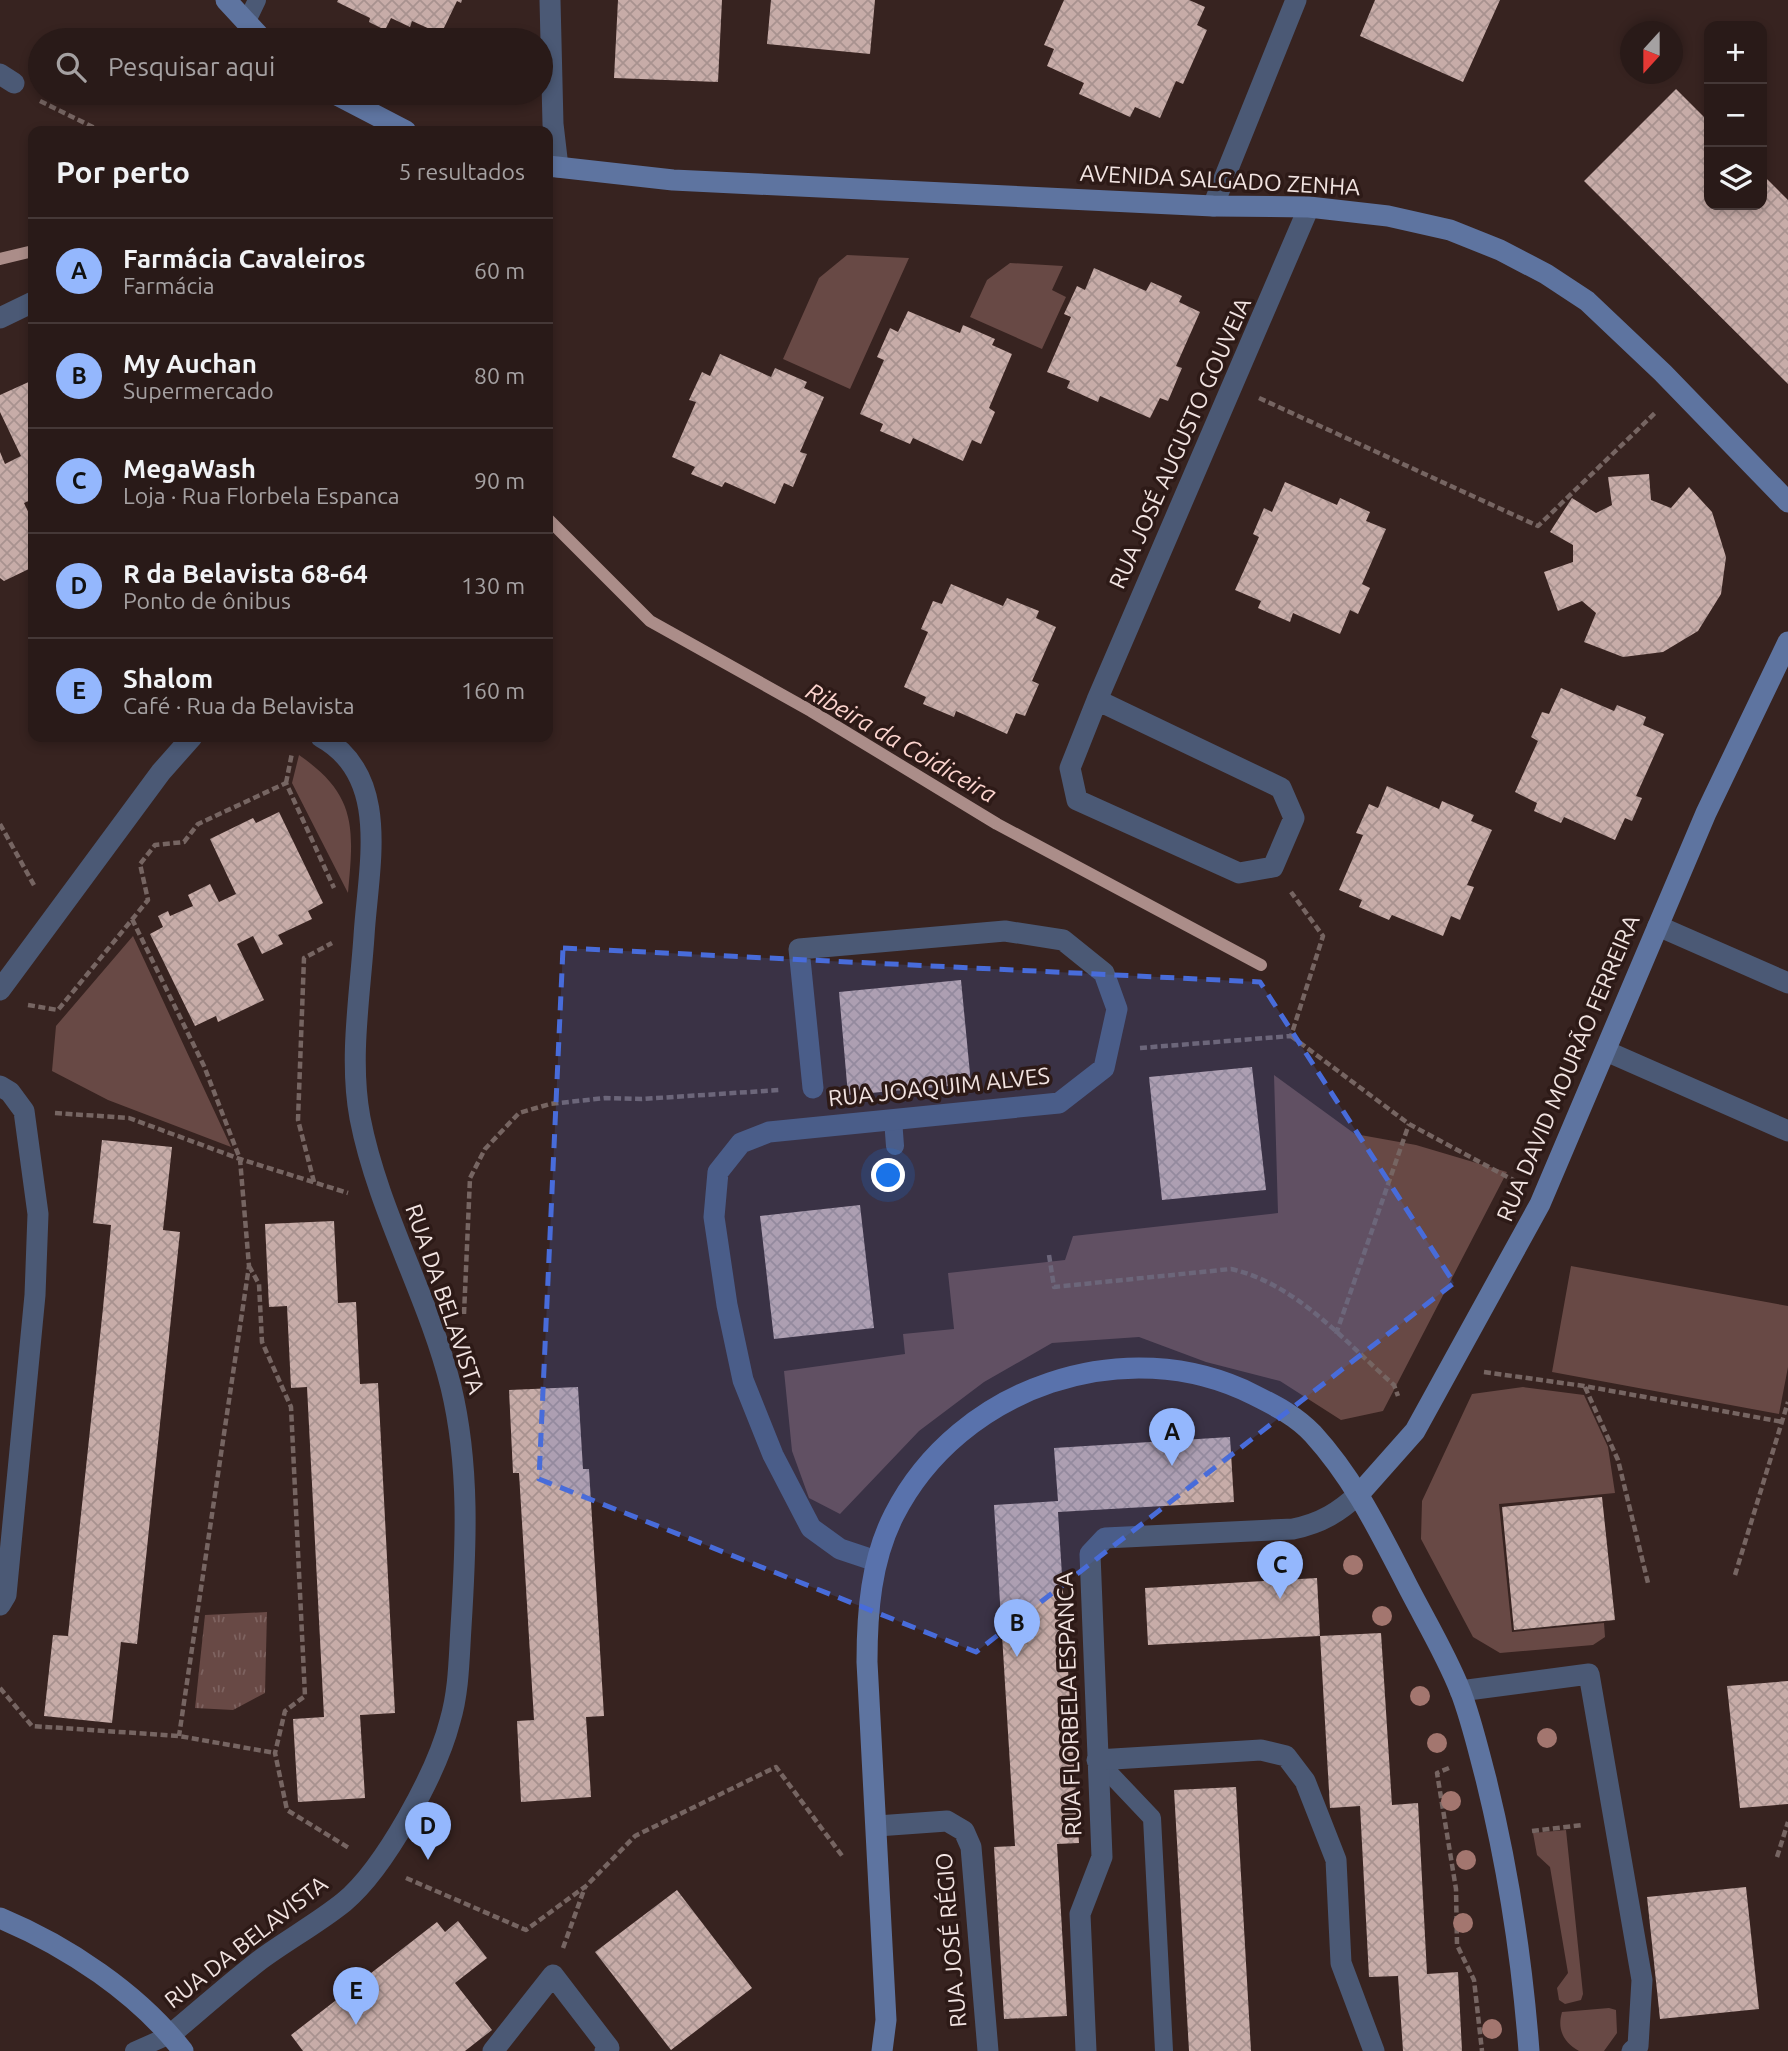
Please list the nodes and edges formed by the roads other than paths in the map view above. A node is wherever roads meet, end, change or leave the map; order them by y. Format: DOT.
graph roads {
  1 [pos="226,0"];
  2 [pos="257,0"];
  3 [pos="550,0"];
  4 [pos="1296,0"];
  5 [pos="246,23"];
  6 [pos="251,28"];
  7 [pos="551,28"];
  8 [pos="356,105"];
  9 [pos="553,105"];
  10 [pos="396,126"];
  11 [pos="553,126"];
  12 [pos="553,126"];
  13 [pos="553,167"];
  14 [pos="1213,206"];
  15 [pos="1309,207"];
  16 [pos="28,304"];
  17 [pos="0,318"];
  18 [pos="1788,502"];
  19 [pos="1788,642"];
  20 [pos="1097,700"];
  21 [pos="188,742"];
  22 [pos="330,742"];
  23 [pos="1658,926"];
  24 [pos="1788,983"];
  25 [pos="0,990"];
  26 [pos="1606,1051"];
  27 [pos="0,1086"];
  28 [pos="813,1088"];
  29 [pos="893,1119"];
  30 [pos="1788,1131"];
  31 [pos="895,1146"];
  32 [pos="1360,1493"];
  33 [pos="876,1561"];
  34 [pos="0,1605"];
  35 [pos="1460,1690"];
  36 [pos="1097,1760"];
  37 [pos="877,1826"];
  38 [pos="0,1918"];
  39 [pos="176,2043"];
  40 [pos="134,2051"];
  41 [pos="494,2051"];
  42 [pos="605,2051"];
  43 [pos="882,2051"];
  44 [pos="988,2051"];
  45 [pos="1086,2051"];
  46 [pos="1164,2051"];
  47 [pos="1374,2051"];
  48 [pos="1530,2051"];
  49 [pos="1632,2051"];
  1 -- 5 [label="street"];
  2 -- 5 [label="lane"];
  3 -- 7 [label="street"];
  4 -- 14 [label="street"];
  5 -- 6 [label="street"];
  8 -- 10 [label="street"];
  9 -- 12 [label="street"];
  11 -- 13 [label="street"];
  13 -- 14 [label="street, AVENIDA SALGADO ZENHA"];
  14 -- 15 [label="street, AVENIDA SALGADO ZENHA"];
  15 -- 18 [label="street, AVENIDA SALGADO ZENHA"];
  15 -- 20 [label="street, RUA JOSÉ AUGUSTO GOUVEIA"];
  16 -- 17 [label="street"];
  19 -- 23 [label="street, RUA DAVID MOURÃO FERREIRA"];
  20 -- 20 [label="street, RUA JOSÉ AUGUSTO GOUVEIA"];
  21 -- 25 [label="street"];
  22 -- 39 [label="street, RUA DA BELAVISTA"];
  23 -- 24 [label="street"];
  23 -- 26 [label="street, RUA DAVID MOURÃO FERREIRA"];
  26 -- 30 [label="street"];
  26 -- 32 [label="street, RUA DAVID MOURÃO FERREIRA"];
  27 -- 34 [label="street"];
  28 -- 29 [label="street, RUA JOAQUIM ALVES"];
  29 -- 31 [label="lane"];
  29 -- 33 [label="street, RUA JOAQUIM ALVES"];
  32 -- 33 [label="street"];
  32 -- 35 [label="street"];
  32 -- 36 [label="street, RUA FLORBELA ESPANCA"];
  33 -- 37 [label="street"];
  35 -- 48 [label="street"];
  35 -- 49 [label="street"];
  36 -- 45 [label="street, RUA FLORBELA ESPANCA"];
  36 -- 46 [label="lane"];
  36 -- 47 [label="street"];
  37 -- 43 [label="street"];
  37 -- 44 [label="street, RUA JOSÉ RÉGIO"];
  38 -- 39 [label="street"];
  39 -- 40 [label="lane"];
  41 -- 42 [label="street"];
}
